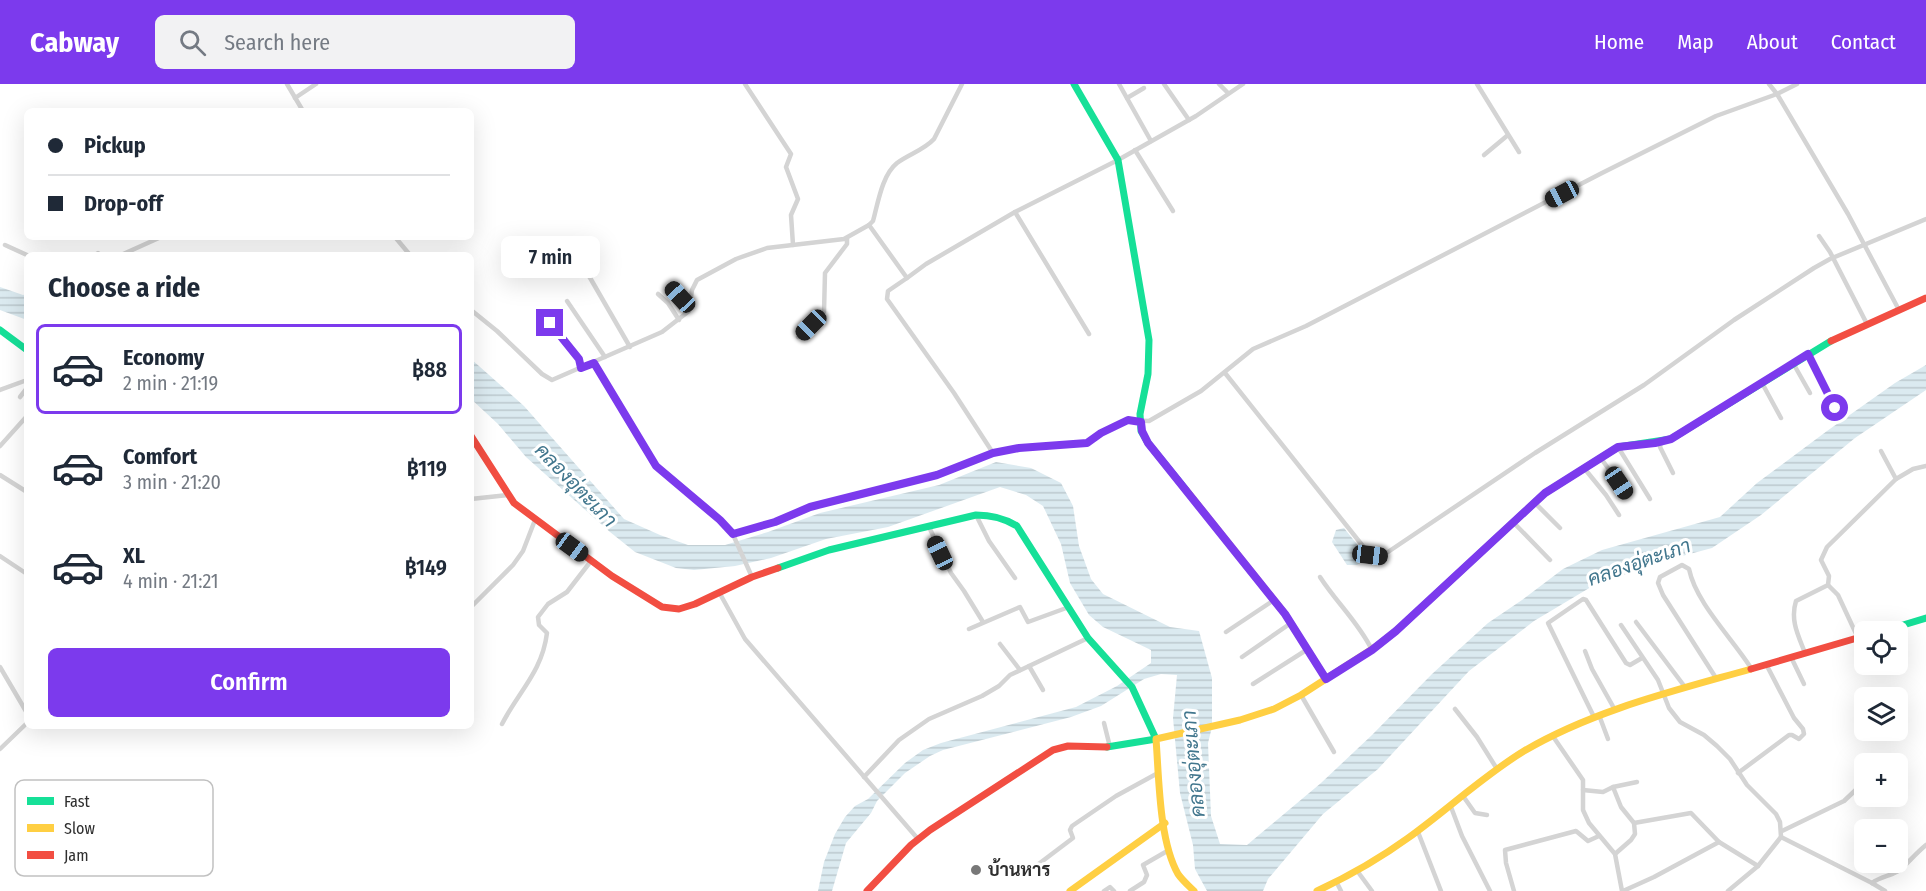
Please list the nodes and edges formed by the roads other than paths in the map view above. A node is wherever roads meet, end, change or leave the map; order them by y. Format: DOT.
graph roads {
  1 [pos="286,84"];
  2 [pos="316,84"];
  3 [pos="745,84"];
  4 [pos="962,84"];
  5 [pos="1074,84"];
  6 [pos="1119,84"];
  7 [pos="1164,84"];
  8 [pos="1219,84"];
  9 [pos="1243,84"];
  10 [pos="1477,84"];
  11 [pos="1768,84"];
  12 [pos="1797,84"];
  13 [pos="1144,88"];
  14 [pos="1228,93"];
  15 [pos="1777,94"];
  16 [pos="295,98"];
  17 [pos="1127,98"];
  18 [pos="301,108"];
  19 [pos="1189,120"];
  20 [pos="1508,135"];
  21 [pos="1151,141"];
  22 [pos="1135,150"];
  23 [pos="1519,152"];
  24 [pos="1484,155"];
  25 [pos="1118,160"];
  26 [pos="1173,211"];
  27 [pos="1015,212"];
  28 [pos="1926,219"];
  29 [pos="869,225"];
  30 [pos="1819,236"];
  31 [pos="848,238"];
  32 [pos="154,240"];
  33 [pos="398,240"];
  34 [pos="793,244"];
  35 [pos="5,245"];
  36 [pos="1865,245"];
  37 [pos="128,252"];
  38 [pos="408,252"];
  39 [pos="24,254"];
  40 [pos="1833,258"];
  41 [pos="589,276"];
  42 [pos="907,278"];
  43 [pos="670,286"];
  44 [pos="658,294"];
  45 [pos="1926,298"];
  46 [pos="567,302"];
  47 [pos="689,307"];
  48 [pos="1899,310"];
  49 [pos="474,312"];
  50 [pos="679,320"];
  51 [pos="550,323"];
  52 [pos="1867,324"];
  53 [pos="0,330"];
  54 [pos="1089,334"];
  55 [pos="798,337"];
  56 [pos="630,347"];
  57 [pos="24,348"];
  58 [pos="1808,354"];
  59 [pos="605,357"];
  60 [pos="594,363"];
  61 [pos="1793,363"];
  62 [pos="581,368"];
  63 [pos="1225,373"];
  64 [pos="24,381"];
  65 [pos="1762,383"];
  66 [pos="0,390"];
  67 [pos="24,392"];
  68 [pos="1810,393"];
  69 [pos="20,397"];
  70 [pos="1834,412"];
  71 [pos="1781,418"];
  72 [pos="24,419"];
  73 [pos="1141,422"];
  74 [pos="474,441"];
  75 [pos="1661,442"];
  76 [pos="0,446"];
  77 [pos="1618,447"];
  78 [pos="1881,451"];
  79 [pos="993,453"];
  80 [pos="1600,457"];
  81 [pos="1926,466"];
  82 [pos="1584,468"];
  83 [pos="1674,473"];
  84 [pos="0,475"];
  85 [pos="1896,479"];
  86 [pos="24,490"];
  87 [pos="508,495"];
  88 [pos="1628,496"];
  89 [pos="474,499"];
  90 [pos="1650,499"];
  91 [pos="1534,502"];
  92 [pos="976,515"];
  93 [pos="1619,515"];
  94 [pos="535,520"];
  95 [pos="1513,522"];
  96 [pos="929,528"];
  97 [pos="1560,528"];
  98 [pos="733,535"];
  99 [pos="0,556"];
  100 [pos="1550,560"];
  101 [pos="591,561"];
  102 [pos="24,572"];
  103 [pos="750,573"];
  104 [pos="1320,577"];
  105 [pos="1015,578"];
  106 [pos="1828,585"];
  107 [pos="719,592"];
  108 [pos="1274,600"];
  109 [pos="474,604"];
  110 [pos="1069,607"];
  111 [pos="1926,618"];
  112 [pos="983,622"];
  113 [pos="1636,622"];
  114 [pos="1291,623"];
  115 [pos="1908,623"];
  116 [pos="1854,624"];
  117 [pos="1622,625"];
  118 [pos="969,629"];
  119 [pos="1226,632"];
  120 [pos="1088,638"];
  121 [pos="1854,639"];
  122 [pos="1000,644"];
  123 [pos="1308,649"];
  124 [pos="1372,650"];
  125 [pos="1585,651"];
  126 [pos="1805,653"];
  127 [pos="1242,657"];
  128 [pos="1790,657"];
  129 [pos="1642,658"];
  130 [pos="1766,664"];
  131 [pos="1029,666"];
  132 [pos="0,667"];
  133 [pos="1751,668"];
  134 [pos="1020,670"];
  135 [pos="1716,678"];
  136 [pos="1326,679"];
  137 [pos="1253,684"];
  138 [pos="1804,684"];
  139 [pos="1685,687"];
  140 [pos="1043,690"];
  141 [pos="1663,694"];
  142 [pos="1301,695"];
  143 [pos="24,709"];
  144 [pos="1455,709"];
  145 [pos="1615,710"];
  146 [pos="1596,716"];
  147 [pos="1104,723"];
  148 [pos="502,724"];
  149 [pos="24,726"];
  150 [pos="1552,735"];
  151 [pos="1156,739"];
  152 [pos="1608,739"];
  153 [pos="1110,747"];
  154 [pos="0,749"];
  155 [pos="1334,752"];
  156 [pos="1497,769"];
  157 [pos="1158,773"];
  158 [pos="1738,773"];
  159 [pos="864,777"];
  160 [pos="1637,782"];
  161 [pos="1613,786"];
  162 [pos="1583,790"];
  163 [pos="1854,792"];
  164 [pos="1463,796"];
  165 [pos="1451,807"];
  166 [pos="1487,815"];
  167 [pos="1165,823"];
  168 [pos="1634,823"];
  169 [pos="1418,832"];
  170 [pos="1781,834"];
  171 [pos="1599,836"];
  172 [pos="918,839"];
  173 [pos="1719,842"];
  174 [pos="1926,846"];
  175 [pos="1169,850"];
  176 [pos="1615,854"];
  177 [pos="1758,866"];
  178 [pos="1028,872"];
  179 [pos="1358,872"];
  180 [pos="1337,883"];
  181 [pos="1872,883"];
  182 [pos="867,891"];
  183 [pos="1070,891"];
  184 [pos="1104,891"];
  185 [pos="1114,891"];
  186 [pos="1130,891"];
  187 [pos="1194,891"];
  188 [pos="1317,891"];
  189 [pos="1341,891"];
  190 [pos="1372,891"];
  191 [pos="1441,891"];
  192 [pos="1490,891"];
  193 [pos="1514,891"];
  194 [pos="1623,891"];
  195 [pos="1728,891"];
  196 [pos="1884,891"];
  1 -- 16 [label="street"];
  2 -- 16 [label="street"];
  3 -- 34 [label="street"];
  4 -- 29 [label="street"];
  5 -- 25 [label="street"];
  6 -- 17 [label="street"];
  7 -- 19 [label="street"];
  8 -- 14 [label="street"];
  9 -- 14 [label="street"];
  10 -- 20 [label="street"];
  11 -- 15 [label="street"];
  12 -- 15 [label="street"];
  13 -- 17 [label="street"];
  14 -- 19 [label="street"];
  15 -- 36 [label="street"];
  15 -- 63 [label="street"];
  16 -- 18 [label="street"];
  17 -- 21 [label="street"];
  19 -- 21 [label="street"];
  20 -- 23 [label="street"];
  20 -- 24 [label="street"];
  21 -- 22 [label="street"];
  22 -- 25 [label="street"];
  22 -- 26 [label="street"];
  25 -- 27 [label="street"];
  25 -- 73 [label="street"];
  27 -- 42 [label="street"];
  27 -- 54 [label="street"];
  28 -- 36 [label="street"];
  29 -- 31 [label="street"];
  29 -- 42 [label="street"];
  30 -- 40 [label="street"];
  31 -- 34 [label="street"];
  31 -- 55 [label="street"];
  32 -- 37 [label="street"];
  33 -- 38 [label="street"];
  34 -- 47 [label="street"];
  35 -- 39 [label="street"];
  36 -- 40 [label="street"];
  36 -- 48 [label="street"];
  40 -- 52 [label="street"];
  40 -- 63 [label="street"];
  41 -- 56 [label="street"];
  42 -- 79 [label="street"];
  43 -- 47 [label="street"];
  44 -- 50 [label="street"];
  45 -- 48 [label="street"];
  46 -- 59 [label="street"];
  47 -- 50 [label="street"];
  48 -- 52 [label="street"];
  49 -- 62 [label="street"];
  50 -- 56 [label="street"];
  51 -- 62 [label="street"];
  52 -- 58 [label="street"];
  53 -- 57 [label="street"];
  56 -- 59 [label="street"];
  58 -- 61 [label="street"];
  58 -- 70 [label="street"];
  59 -- 60 [label="street"];
  60 -- 62 [label="street"];
  60 -- 98 [label="street"];
  61 -- 65 [label="street"];
  61 -- 68 [label="street"];
  63 -- 73 [label="street"];
  64 -- 66 [label="street"];
  65 -- 71 [label="street"];
  65 -- 75 [label="street"];
  67 -- 69 [label="street"];
  72 -- 76 [label="street"];
  73 -- 79 [label="street"];
  73 -- 108 [label="street"];
  74 -- 87 [label="street"];
  75 -- 77 [label="street"];
  75 -- 83 [label="street"];
  77 -- 80 [label="street"];
  77 -- 90 [label="street"];
  78 -- 85 [label="street"];
  79 -- 98 [label="street"];
  80 -- 82 [label="street"];
  80 -- 88 [label="street"];
  81 -- 85 [label="street"];
  82 -- 91 [label="street"];
  82 -- 93 [label="street"];
  84 -- 86 [label="street"];
  85 -- 106 [label="street"];
  87 -- 89 [label="street"];
  87 -- 94 [label="street"];
  91 -- 95 [label="street"];
  91 -- 97 [label="street"];
  92 -- 96 [label="street"];
  92 -- 105 [label="street"];
  92 -- 110 [label="street"];
  94 -- 101 [label="street"];
  94 -- 109 [label="street"];
  95 -- 100 [label="street"];
  95 -- 124 [label="street"];
  96 -- 103 [label="street"];
  96 -- 112 [label="street"];
  98 -- 103 [label="street"];
  99 -- 102 [label="street"];
  101 -- 107 [label="street"];
  101 -- 148 [label="street"];
  103 -- 107 [label="street"];
  104 -- 124 [label="street"];
  106 -- 116 [label="street"];
  106 -- 126 [label="street"];
  107 -- 159 [label="street"];
  108 -- 114 [label="street"];
  108 -- 119 [label="street"];
  110 -- 112 [label="street"];
  110 -- 120 [label="street"];
  111 -- 115 [label="street"];
  112 -- 118 [label="street"];
  113 -- 139 [label="street"];
  114 -- 123 [label="street"];
  114 -- 127 [label="street"];
  117 -- 129 [label="street"];
  120 -- 131 [label="street"];
  120 -- 151 [label="street"];
  121 -- 126 [label="street"];
  122 -- 134 [label="street"];
  123 -- 136 [label="street"];
  123 -- 137 [label="street"];
  124 -- 136 [label="street"];
  125 -- 145 [label="street"];
  126 -- 128 [label="street"];
  128 -- 130 [label="street"];
  128 -- 138 [label="street"];
  129 -- 141 [label="street"];
  129 -- 146 [label="street"];
  130 -- 133 [label="street"];
  130 -- 158 [label="street"];
  131 -- 134 [label="street"];
  131 -- 140 [label="street"];
  132 -- 143 [label="street"];
  133 -- 135 [label="street"];
  133 -- 135 [label="street"];
  134 -- 159 [label="street"];
  135 -- 139 [label="street"];
  136 -- 142 [label="street"];
  139 -- 141 [label="street"];
  141 -- 145 [label="street"];
  141 -- 158 [label="street"];
  142 -- 151 [label="street"];
  142 -- 155 [label="street"];
  144 -- 156 [label="street"];
  145 -- 146 [label="street"];
  146 -- 150 [label="street"];
  146 -- 152 [label="street"];
  147 -- 153 [label="street"];
  149 -- 154 [label="street"];
  150 -- 156 [label="street"];
  150 -- 162 [label="street"];
  151 -- 153 [label="street"];
  151 -- 157 [label="street"];
  153 -- 172 [label="street"];
  156 -- 164 [label="street"];
  157 -- 167 [label="street"];
  157 -- 178 [label="street"];
  158 -- 170 [label="street"];
  159 -- 172 [label="street"];
  160 -- 161 [label="street"];
  161 -- 162 [label="street"];
  161 -- 168 [label="street"];
  162 -- 171 [label="street"];
  163 -- 170 [label="street"];
  164 -- 165 [label="street"];
  164 -- 166 [label="street"];
  165 -- 169 [label="street"];
  165 -- 192 [label="street"];
  167 -- 175 [label="street"];
  167 -- 183 [label="street"];
  168 -- 173 [label="street"];
  168 -- 176 [label="street"];
  169 -- 179 [label="street"];
  169 -- 191 [label="street"];
  170 -- 177 [label="street"];
  170 -- 181 [label="street"];
  171 -- 176 [label="street"];
  171 -- 193 [label="street"];
  172 -- 182 [label="street"];
  173 -- 177 [label="street"];
  173 -- 194 [label="street"];
  174 -- 181 [label="street"];
  175 -- 186 [label="street"];
  175 -- 187 [label="street"];
  176 -- 194 [label="street"];
  177 -- 195 [label="street"];
  179 -- 180 [label="street"];
  179 -- 190 [label="street"];
  180 -- 188 [label="street"];
  180 -- 189 [label="street"];
  181 -- 196 [label="street"];
  184 -- 185 [label="street"];
}
